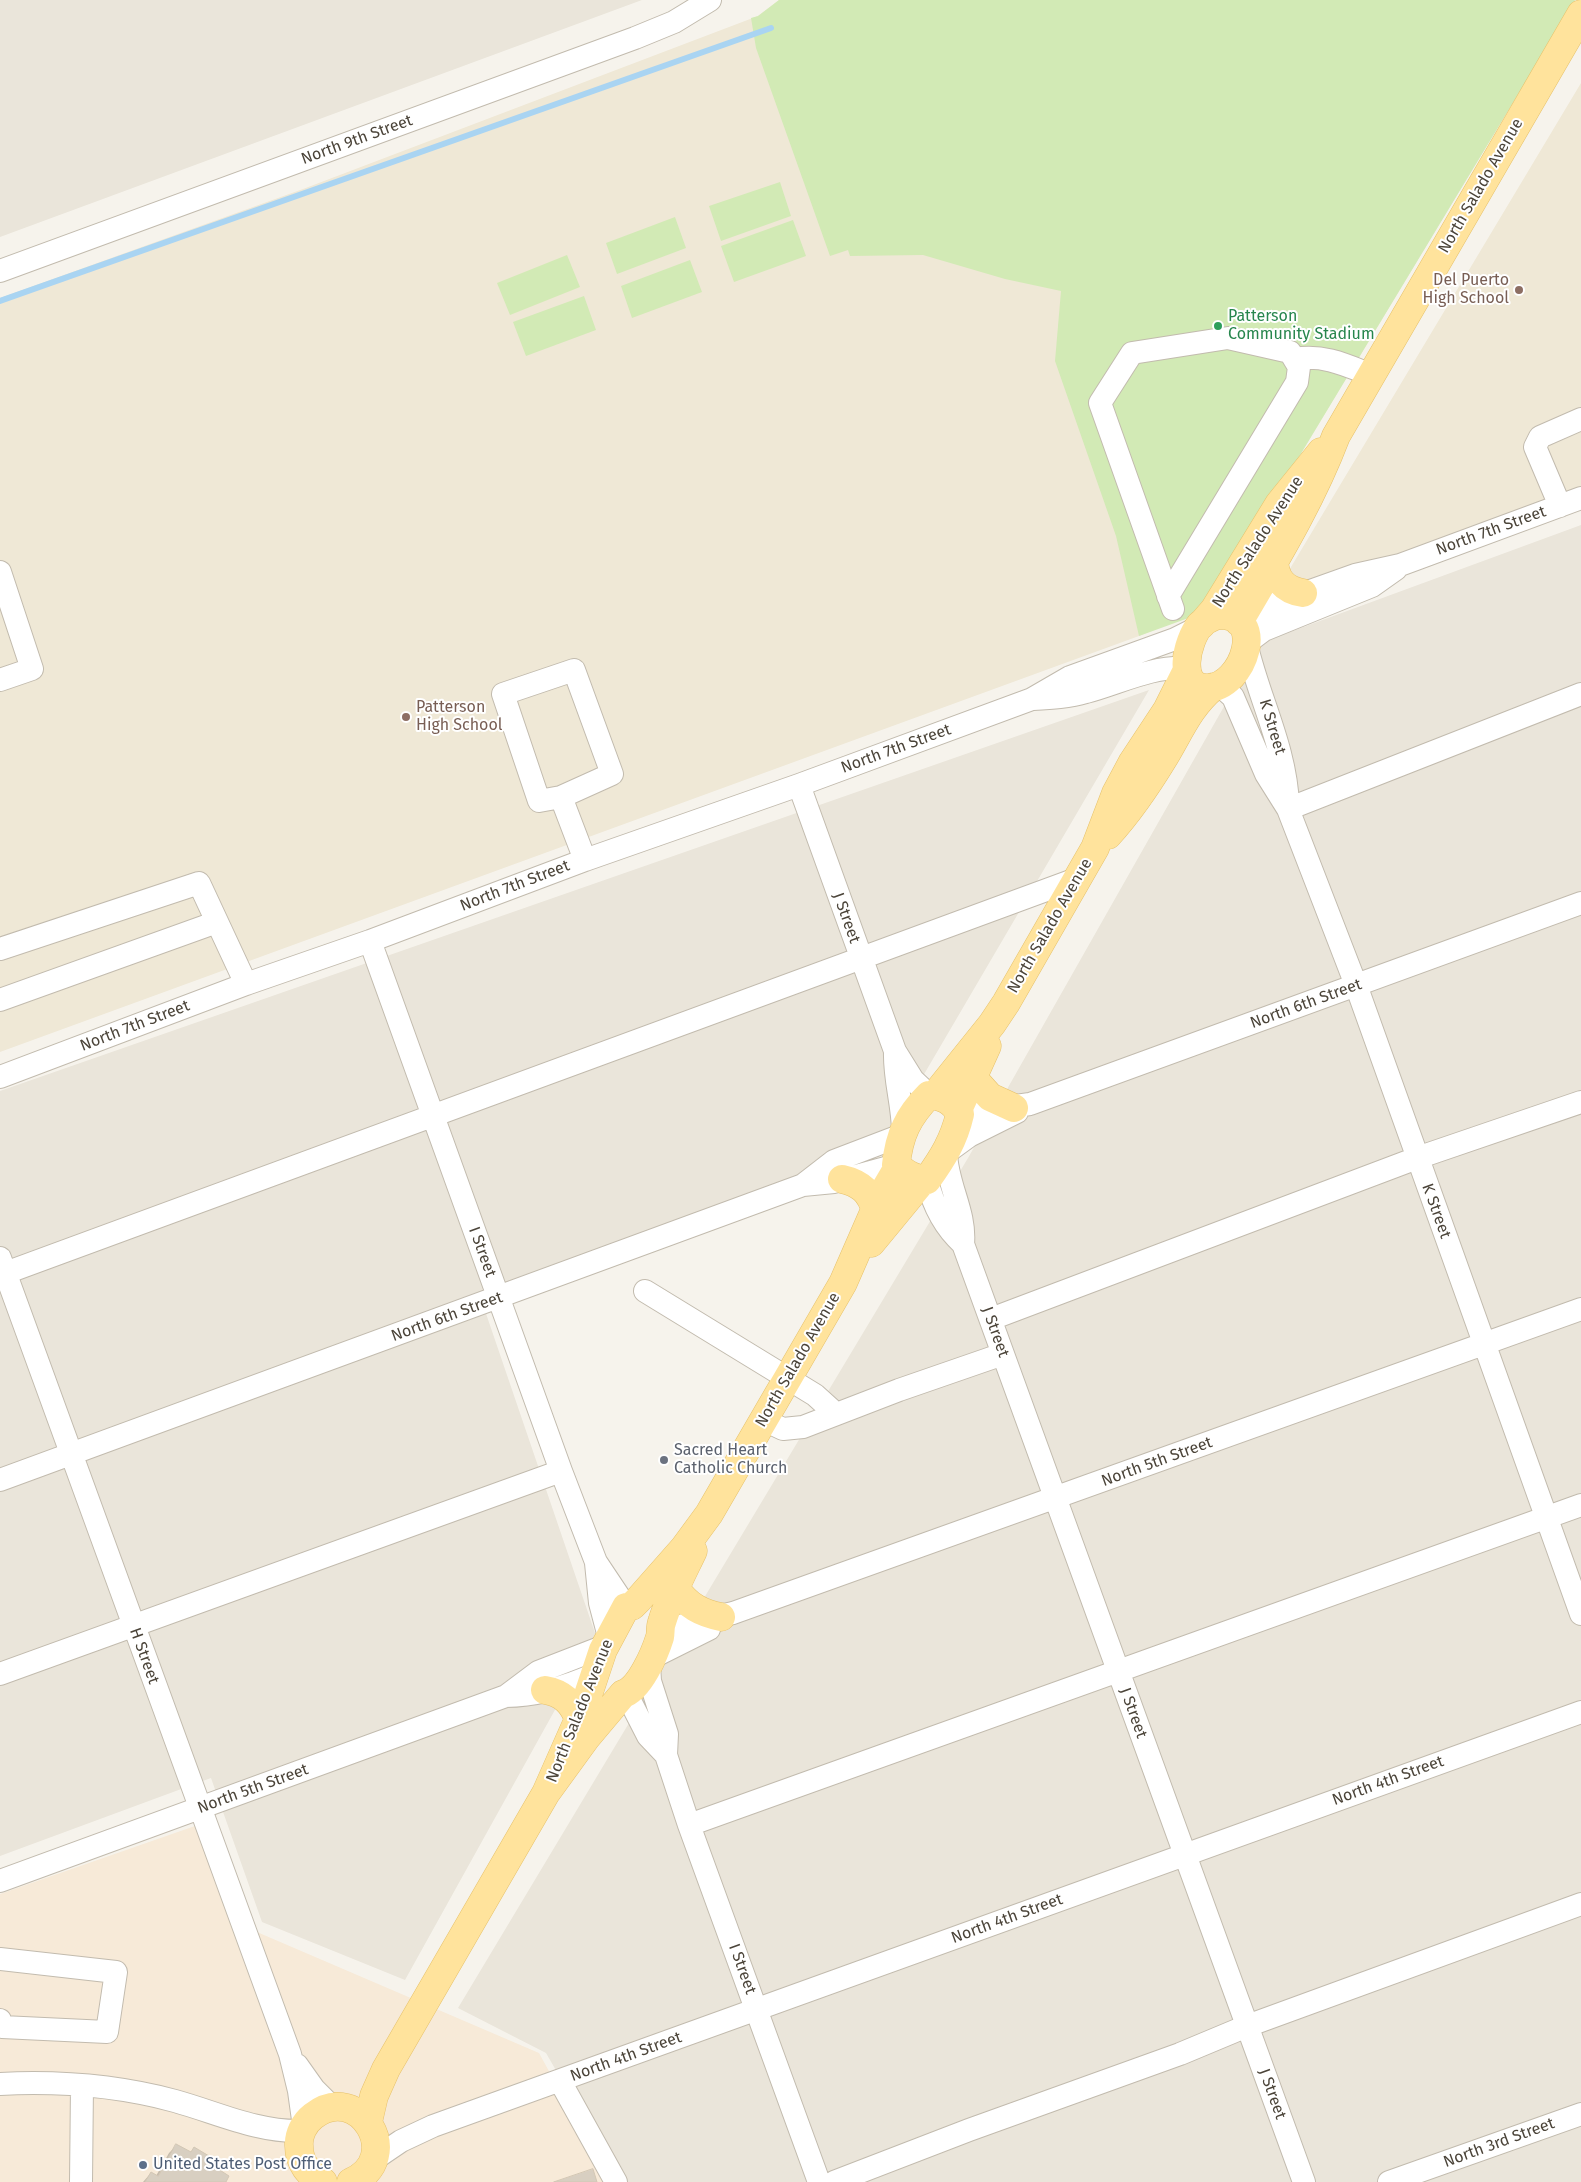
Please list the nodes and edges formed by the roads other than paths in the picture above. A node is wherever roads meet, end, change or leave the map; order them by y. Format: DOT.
graph roads {
  1 [pos="710,0"];
  2 [pos="1581,14"];
  3 [pos="0,270"];
  4 [pos="1295,359"];
  5 [pos="1371,375"];
  6 [pos="1581,419"];
  7 [pos="1336,436"];
  8 [pos="1581,498"];
  9 [pos="1560,506"];
  10 [pos="1274,560"];
  11 [pos="1400,565"];
  12 [pos="0,572"];
  13 [pos="1303,593"];
  14 [pos="1200,626"];
  15 [pos="1244,634"];
  16 [pos="1187,669"];
  17 [pos="0,680"];
  18 [pos="1214,686"];
  19 [pos="1581,694"];
  20 [pos="1032,699"];
  21 [pos="799,785"];
  22 [pos="561,797"];
  23 [pos="1288,809"];
  24 [pos="1095,848"];
  25 [pos="585,860"];
  26 [pos="1079,878"];
  27 [pos="1581,903"];
  28 [pos="217,922"];
  29 [pos="370,941"];
  30 [pos="0,949"];
  31 [pos="861,958"];
  32 [pos="246,984"];
  33 [pos="1356,985"];
  34 [pos="0,1000"];
  35 [pos="1006,1003"];
  36 [pos="895,1051"];
  37 [pos="3,1070"];
  38 [pos="973,1078"];
  39 [pos="932,1095"];
  40 [pos="1581,1102"];
  41 [pos="1022,1106"];
  42 [pos="959,1112"];
  43 [pos="433,1115"];
  44 [pos="902,1133"];
  45 [pos="946,1153"];
  46 [pos="1417,1158"];
  47 [pos="897,1166"];
  48 [pos="842,1179"];
  49 [pos="925,1180"];
  50 [pos="803,1185"];
  51 [pos="875,1210"];
  52 [pos="963,1244"];
  53 [pos="2,1268"];
  54 [pos="843,1283"];
  55 [pos="645,1291"];
  56 [pos="499,1298"];
  57 [pos="1581,1309"];
  58 [pos="991,1320"];
  59 [pos="1484,1344"];
  60 [pos="1003,1354"];
  61 [pos="788,1378"];
  62 [pos="836,1414"];
  63 [pos="764,1420"];
  64 [pos="71,1454"];
  65 [pos="561,1471"];
  66 [pos="0,1480"];
  67 [pos="1055,1499"];
  68 [pos="1581,1505"];
  69 [pos="709,1514"];
  70 [pos="1546,1518"];
  71 [pos="596,1562"];
  72 [pos="676,1589"];
  73 [pos="629,1606"];
  74 [pos="1581,1614"];
  75 [pos="727,1615"];
  76 [pos="134,1627"];
  77 [pos="607,1642"];
  78 [pos="656,1644"];
  79 [pos="1118,1670"];
  80 [pos="0,1674"];
  81 [pos="594,1678"];
  82 [pos="545,1690"];
  83 [pos="624,1694"];
  84 [pos="506,1696"];
  85 [pos="1581,1712"];
  86 [pos="579,1720"];
  87 [pos="666,1755"];
  88 [pos="546,1793"];
  89 [pos="199,1809"];
  90 [pos="689,1825"];
  91 [pos="1184,1854"];
  92 [pos="0,1881"];
  93 [pos="1581,1904"];
  94 [pos="0,1959"];
  95 [pos="757,2010"];
  96 [pos="0,2020"];
  97 [pos="1247,2026"];
  98 [pos="290,2054"];
  99 [pos="386,2069"];
  100 [pos="560,2081"];
  101 [pos="0,2084"];
  102 [pos="82,2085"];
  103 [pos="335,2107"];
  104 [pos="1581,2114"];
  105 [pos="369,2124"];
  106 [pos="249,2125"];
  107 [pos="433,2126"];
  108 [pos="302,2129"];
  109 [pos="368,2172"];
  110 [pos="311,2176"];
  111 [pos="81,2182"];
  112 [pos="616,2182"];
  113 [pos="819,2182"];
  114 [pos="834,2182"];
  115 [pos="1304,2182"];
  116 [pos="1389,2182"];
  1 -- 3 [label="street, North 9th Street"];
  2 -- 5 [label="main road, North Salado Avenue"];
  4 -- 4 [label="street"];
  4 -- 5 [label="street"];
  5 -- 7 [label="main road, North Salado Avenue"];
  6 -- 9 [label="street"];
  7 -- 10 [label="main road, North Salado Avenue"];
  7 -- 14 [label="main road, North Salado Avenue"];
  8 -- 9 [label="street, North 7th Street"];
  9 -- 11 [label="street, North 7th Street"];
  10 -- 13 [label="main road"];
  10 -- 15 [label="main road, North Salado Avenue"];
  11 -- 13 [label="street, North 7th Street"];
  11 -- 15 [label="street, North 7th Street"];
  12 -- 17 [label="street"];
  13 -- 15 [label="street, North 7th Street"];
  14 -- 15 [label="main road"];
  14 -- 16 [label="main road"];
  14 -- 20 [label="street, North 7th Street"];
  15 -- 18 [label="main road"];
  15 -- 23 [label="street, K Street"];
  16 -- 18 [label="main road"];
  16 -- 20 [label="street, North 7th Street"];
  16 -- 24 [label="main road, North Salado Avenue"];
  18 -- 23 [label="street, K Street"];
  18 -- 24 [label="main road, North Salado Avenue"];
  19 -- 23 [label="street"];
  20 -- 21 [label="street, North 7th Street"];
  21 -- 25 [label="street, North 7th Street"];
  21 -- 31 [label="street, J Street"];
  22 -- 22 [label="street"];
  22 -- 25 [label="street"];
  23 -- 33 [label="street, K Street"];
  24 -- 26 [label="main road, North Salado Avenue"];
  25 -- 29 [label="street, North 7th Street"];
  26 -- 31 [label="street"];
  26 -- 35 [label="main road, North Salado Avenue"];
  27 -- 33 [label="street, North 6th Street"];
  28 -- 30 [label="street"];
  28 -- 32 [label="street"];
  28 -- 34 [label="street"];
  29 -- 32 [label="street, North 7th Street"];
  29 -- 43 [label="street, I Street"];
  31 -- 36 [label="street, J Street"];
  31 -- 43 [label="street"];
  32 -- 37 [label="street, North 7th Street"];
  33 -- 41 [label="street, North 6th Street"];
  33 -- 46 [label="street, K Street"];
  35 -- 38 [label="main road, North Salado Avenue"];
  35 -- 39 [label="main road, North Salado Avenue"];
  36 -- 39 [label="street, J Street"];
  36 -- 44 [label="street, J Street"];
  38 -- 41 [label="main road"];
  38 -- 42 [label="main road, North Salado Avenue"];
  39 -- 42 [label="main road"];
  39 -- 44 [label="main road, North Salado Avenue"];
  40 -- 46 [label="street"];
  41 -- 42 [label="street, North 6th Street"];
  41 -- 45 [label="street, North 6th Street"];
  42 -- 45 [label="main road, North Salado Avenue"];
  43 -- 53 [label="street"];
  43 -- 56 [label="street, I Street"];
  44 -- 47 [label="main road, North Salado Avenue"];
  44 -- 50 [label="street"];
  45 -- 49 [label="main road, North Salado Avenue"];
  45 -- 52 [label="street, J Street"];
  46 -- 58 [label="street"];
  46 -- 59 [label="street, K Street"];
  47 -- 48 [label="street, North 6th Street"];
  47 -- 49 [label="main road"];
  47 -- 51 [label="main road, North Salado Avenue"];
  48 -- 50 [label="street, North 6th Street"];
  48 -- 51 [label="main road"];
  49 -- 52 [label="street, J Street"];
  49 -- 54 [label="main road, North Salado Avenue"];
  50 -- 56 [label="street, North 6th Street"];
  51 -- 54 [label="main road, North Salado Avenue"];
  52 -- 58 [label="street, J Street"];
  53 -- 64 [label="street, H Street"];
  54 -- 61 [label="main road, North Salado Avenue"];
  55 -- 61 [label="street"];
  56 -- 64 [label="street, North 6th Street"];
  56 -- 65 [label="street, I Street"];
  57 -- 59 [label="street, North 5th Street"];
  58 -- 60 [label="street, J Street"];
  59 -- 67 [label="street, North 5th Street"];
  59 -- 70 [label="street, K Street"];
  60 -- 62 [label="street"];
  60 -- 67 [label="street, J Street"];
  61 -- 62 [label="street"];
  61 -- 63 [label="main road, North Salado Avenue"];
  62 -- 63 [label="street"];
  63 -- 69 [label="main road, North Salado Avenue"];
  64 -- 66 [label="street, North 6th Street"];
  64 -- 76 [label="street, H Street"];
  65 -- 71 [label="street, I Street"];
  65 -- 76 [label="street"];
  67 -- 75 [label="street, North 5th Street"];
  67 -- 79 [label="street, J Street"];
  68 -- 70 [label="street"];
  69 -- 72 [label="main road, North Salado Avenue"];
  69 -- 73 [label="main road, North Salado Avenue"];
  70 -- 74 [label="street, K Street"];
  70 -- 79 [label="street"];
  71 -- 73 [label="street, I Street"];
  71 -- 77 [label="street, I Street"];
  72 -- 75 [label="main road"];
  72 -- 78 [label="main road, North Salado Avenue"];
  73 -- 77 [label="main road, North Salado Avenue"];
  73 -- 78 [label="street"];
  75 -- 78 [label="street, North 5th Street"];
  76 -- 80 [label="street"];
  76 -- 89 [label="street, H Street"];
  77 -- 81 [label="main road, North Salado Avenue"];
  77 -- 84 [label="street, North 5th Street"];
  78 -- 83 [label="main road, North Salado Avenue"];
  78 -- 87 [label="street, I Street"];
  79 -- 90 [label="street"];
  79 -- 91 [label="street, J Street"];
  81 -- 82 [label="street, North 5th Street"];
  81 -- 83 [label="street"];
  81 -- 86 [label="main road, North Salado Avenue"];
  82 -- 84 [label="street, North 5th Street"];
  82 -- 86 [label="main road"];
  83 -- 87 [label="street, I Street"];
  83 -- 88 [label="main road, North Salado Avenue"];
  84 -- 89 [label="street, North 5th Street"];
  85 -- 91 [label="street, North 4th Street"];
  86 -- 88 [label="main road, North Salado Avenue"];
  87 -- 90 [label="street, I Street"];
  88 -- 99 [label="main road, North Salado Avenue"];
  89 -- 92 [label="street, North 5th Street"];
  89 -- 98 [label="street, H Street"];
  90 -- 95 [label="street, I Street"];
  91 -- 95 [label="street, North 4th Street"];
  91 -- 97 [label="street, J Street"];
  93 -- 97 [label="street"];
  94 -- 96 [label="street"];
  95 -- 100 [label="street, North 4th Street"];
  95 -- 113 [label="street, I Street"];
  97 -- 114 [label="street"];
  97 -- 115 [label="street, J Street"];
  98 -- 103 [label="street, H Street"];
  98 -- 108 [label="street, H Street"];
  99 -- 103 [label="main road, North Salado Avenue"];
  99 -- 105 [label="main road, North Salado Avenue"];
  100 -- 107 [label="street, North 4th Street"];
  100 -- 112 [label="street"];
  101 -- 102 [label="street"];
  102 -- 106 [label="street"];
  102 -- 111 [label="street"];
  103 -- 105 [label="main road"];
  103 -- 108 [label="main road, North Salado Avenue"];
  104 -- 116 [label="street, North 3rd Street"];
  105 -- 107 [label="street, North 4th Street"];
  105 -- 109 [label="main road"];
  106 -- 108 [label="street"];
  106 -- 110 [label="street"];
  107 -- 109 [label="street, North 4th Street"];
  108 -- 110 [label="main road"];
}
